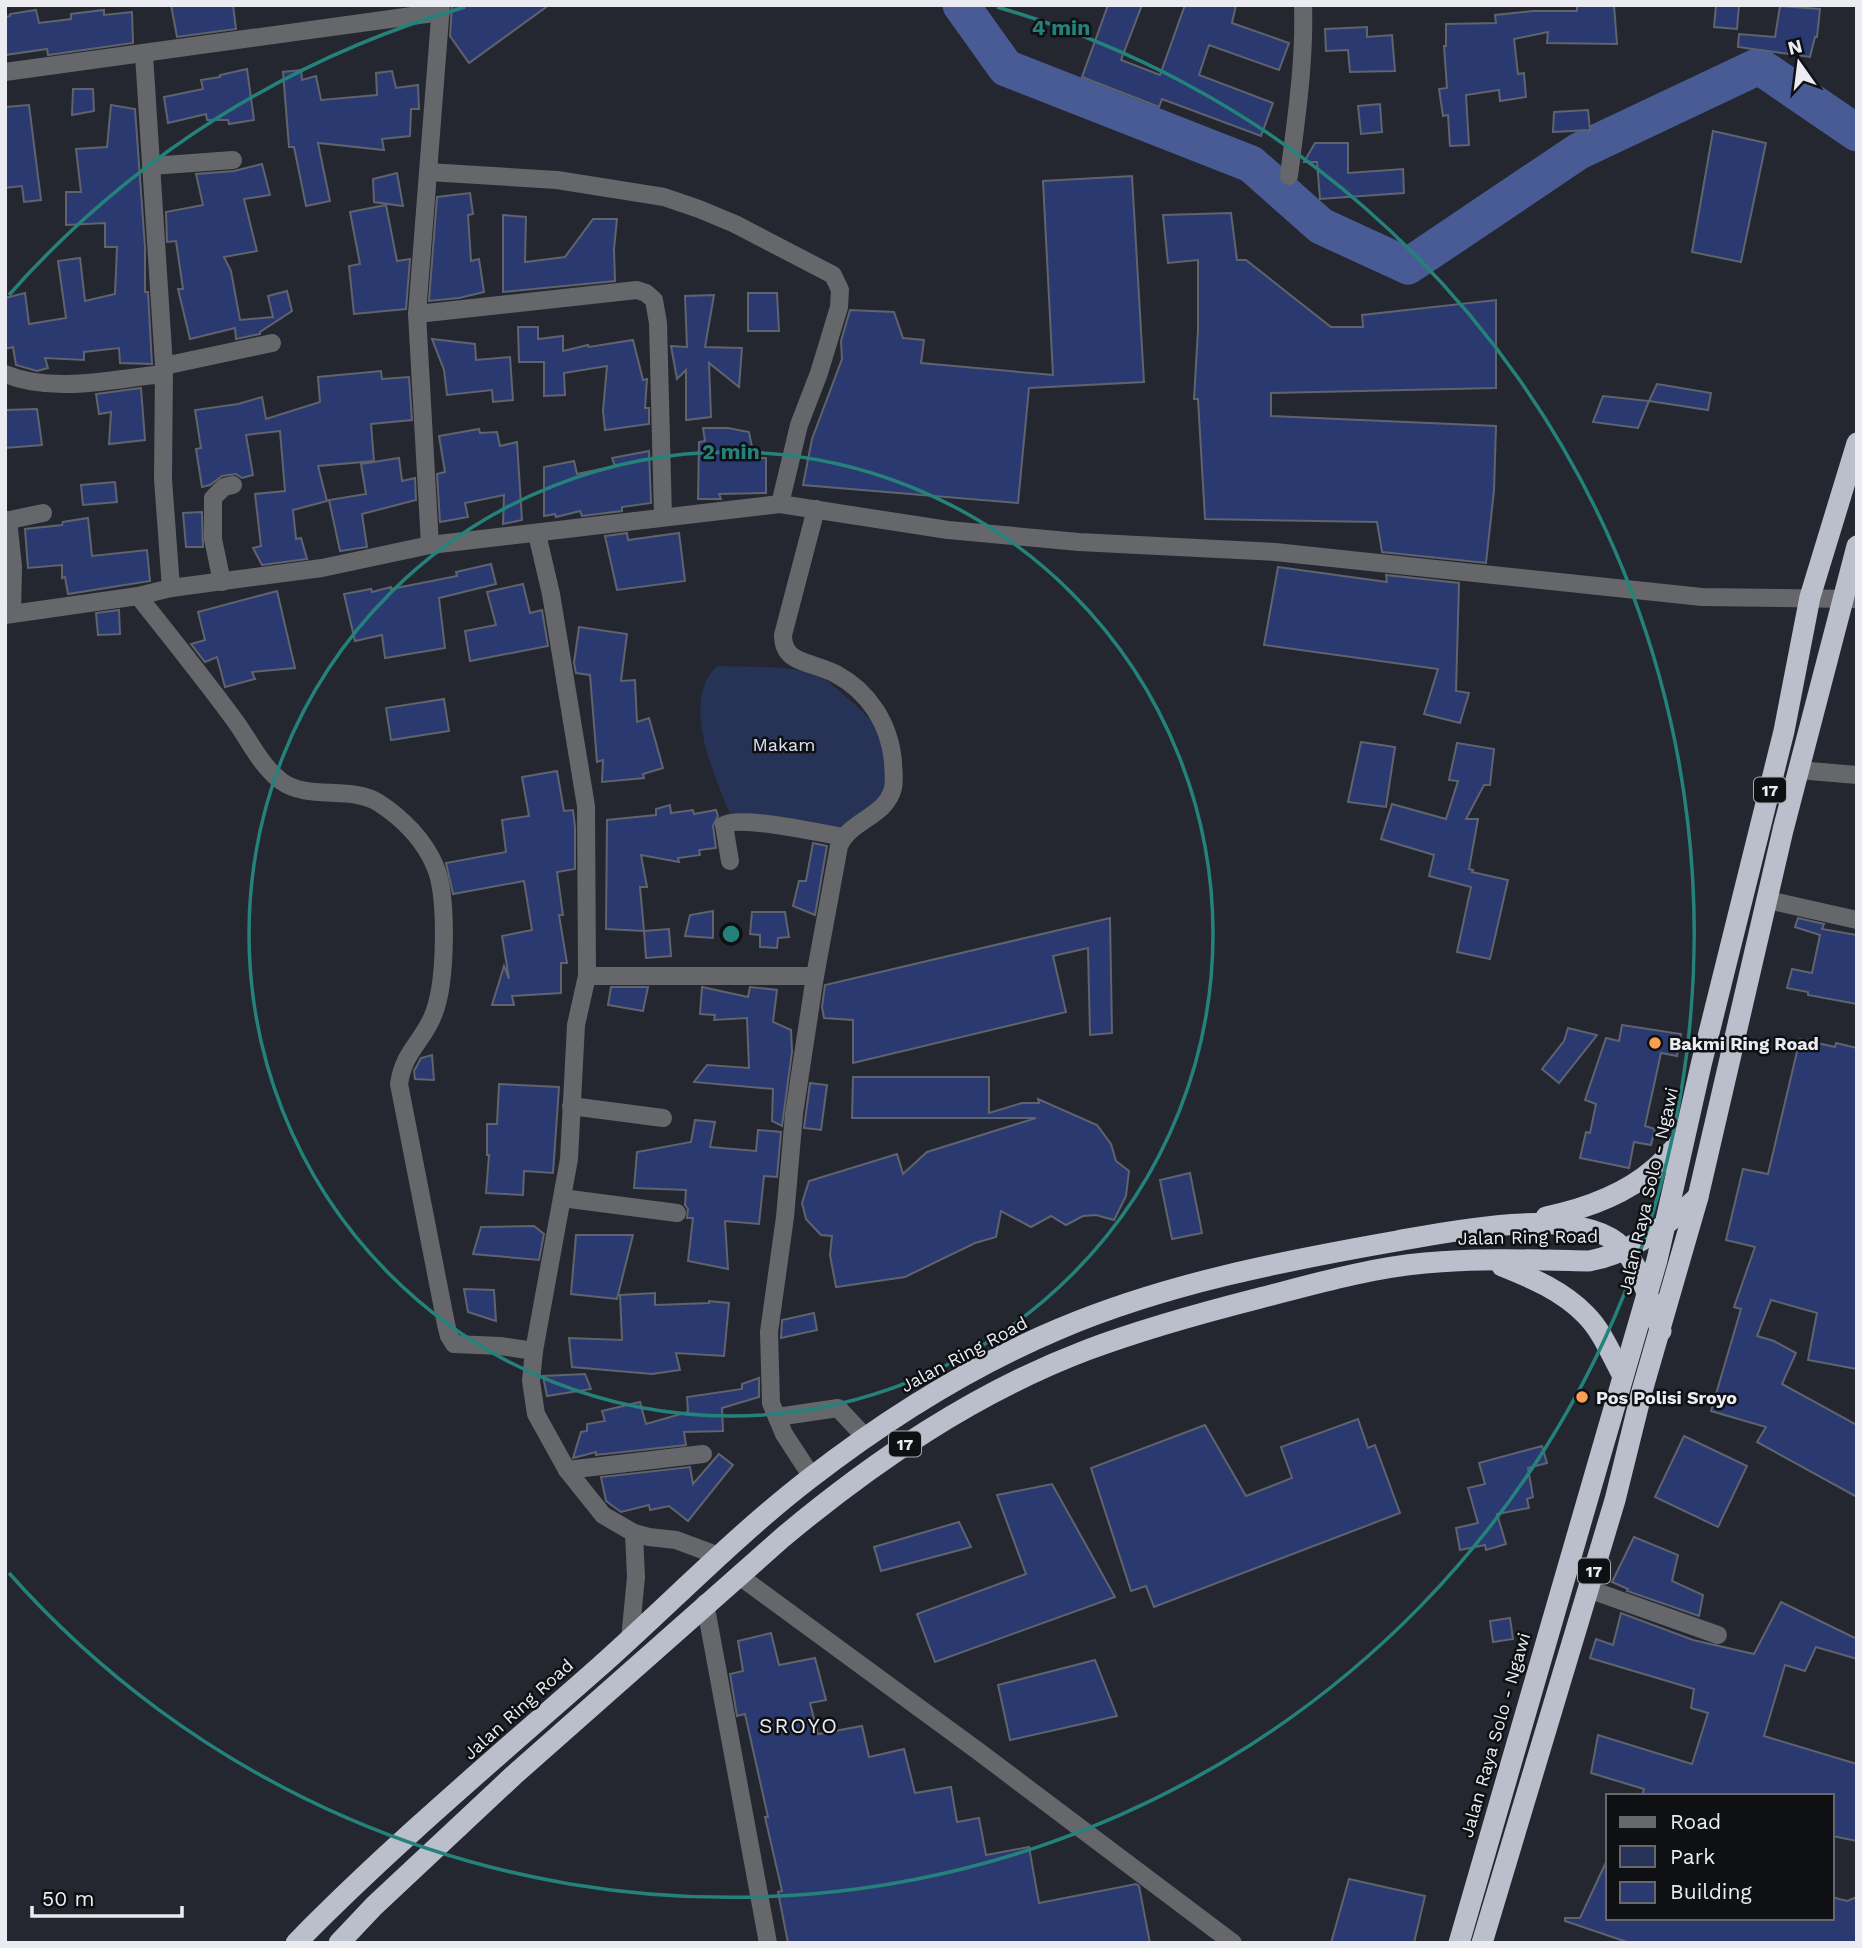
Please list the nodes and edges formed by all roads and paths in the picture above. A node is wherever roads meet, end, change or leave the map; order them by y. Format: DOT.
graph roads {
  1 [pos="1303,5"];
  2 [pos="441,9"];
  3 [pos="144,55"];
  4 [pos="5,72"];
  5 [pos="233,160"];
  6 [pos="151,166"];
  7 [pos="428,172"];
  8 [pos="1289,176"];
  9 [pos="417,314"];
  10 [pos="272,343"];
  11 [pos="164,370"];
  12 [pos="5,374"];
  13 [pos="1857,443"];
  14 [pos="233,485"];
  15 [pos="780,504"];
  16 [pos="816,509"];
  17 [pos="43,513"];
  18 [pos="663,517"];
  19 [pos="7,521"];
  20 [pos="537,534"];
  21 [pos="430,545"];
  22 [pos="1857,546"];
  23 [pos="222,582"];
  24 [pos="171,587"];
  25 [pos="138,596"];
  26 [pos="1810,597"];
  27 [pos="1849,599"];
  28 [pos="8,614"];
  29 [pos="1798,770"];
  30 [pos="1857,775"];
  31 [pos="843,837"];
  32 [pos="730,861"];
  33 [pos="1768,900"];
  34 [pos="1857,920"];
  35 [pos="587,976"];
  36 [pos="815,976"];
  37 [pos="571,1106"];
  38 [pos="663,1118"];
  39 [pos="1684,1138"];
  40 [pos="1698,1197"];
  41 [pos="562,1198"];
  42 [pos="677,1213"];
  43 [pos="1665,1224"];
  44 [pos="1513,1225"];
  45 [pos="1623,1249"];
  46 [pos="1491,1261"];
  47 [pos="1647,1295"];
  48 [pos="1661,1331"];
  49 [pos="534,1351"];
  50 [pos="1623,1376"];
  51 [pos="777,1417"];
  52 [pos="866,1438"];
  53 [pos="703,1454"];
  54 [pos="567,1470"];
  55 [pos="812,1477"];
  56 [pos="634,1533"];
  57 [pos="719,1556"];
  58 [pos="738,1575"];
  59 [pos="1588,1589"];
  60 [pos="705,1604"];
  61 [pos="1718,1635"];
  62 [pos="629,1639"];
  63 [pos="498,1756"];
  64 [pos="514,1775"];
  65 [pos="296,1943"];
  66 [pos="339,1943"];
  67 [pos="768,1943"];
  68 [pos="1233,1943"];
  69 [pos="1458,1943"];
  70 [pos="1482,1943"];
  1 -- 8 [label="street"];
  2 -- 3 [label="street"];
  2 -- 7 [label="street"];
  3 -- 4 [label="street"];
  3 -- 6 [label="street"];
  5 -- 6 [label="street"];
  6 -- 11 [label="street"];
  7 -- 9 [label="street"];
  7 -- 15 [label="street"];
  9 -- 18 [label="street"];
  9 -- 21 [label="street"];
  10 -- 11 [label="street"];
  11 -- 12 [label="street"];
  11 -- 24 [label="street"];
  13 -- 26 [label="highway, Jalan Raya Solo - Ngawi / 17"];
  14 -- 23 [label="street"];
  15 -- 16 [label="street"];
  15 -- 18 [label="street"];
  16 -- 26 [label="street"];
  16 -- 31 [label="street"];
  17 -- 19 [label="street"];
  18 -- 20 [label="street"];
  19 -- 28 [label="street"];
  20 -- 21 [label="street"];
  20 -- 35 [label="street"];
  21 -- 23 [label="street"];
  22 -- 27 [label="highway, 17"];
  23 -- 24 [label="street"];
  24 -- 25 [label="street"];
  25 -- 28 [label="street"];
  25 -- 49 [label="street"];
  26 -- 27 [label="street"];
  26 -- 39 [label="highway, Jalan Raya Solo - Ngawi / 17"];
  27 -- 29 [label="highway, 17"];
  29 -- 30 [label="street"];
  29 -- 33 [label="highway, 17"];
  31 -- 32 [label="street"];
  31 -- 36 [label="street"];
  33 -- 34 [label="street"];
  33 -- 40 [label="highway, 17"];
  35 -- 36 [label="street"];
  35 -- 37 [label="street"];
  36 -- 51 [label="street"];
  37 -- 38 [label="street"];
  37 -- 41 [label="street"];
  39 -- 43 [label="highway, Jalan Raya Solo - Ngawi / 17"];
  39 -- 44 [label="highway, 17"];
  40 -- 43 [label="highway, 17"];
  40 -- 48 [label="highway, 17"];
  41 -- 42 [label="street"];
  41 -- 49 [label="street"];
  43 -- 45 [label="highway, 17"];
  43 -- 47 [label="highway, Jalan Raya Solo - Ngawi / 17"];
  44 -- 45 [label="highway, Jalan Ring Road / 17"];
  44 -- 52 [label="highway, Jalan Ring Road / 17"];
  45 -- 46 [label="highway, Jalan Ring Road / 17"];
  45 -- 47 [label="highway"];
  46 -- 50 [label="highway, 17"];
  46 -- 58 [label="highway, Jalan Ring Road / 17"];
  47 -- 48 [label="highway"];
  47 -- 50 [label="highway, Jalan Raya Solo - Ngawi / 17"];
  48 -- 59 [label="highway, 17"];
  49 -- 54 [label="street"];
  50 -- 69 [label="highway, Jalan Raya Solo - Ngawi / 17"];
  51 -- 52 [label="street"];
  51 -- 55 [label="street"];
  52 -- 55 [label="highway, Jalan Ring Road / 17"];
  53 -- 54 [label="street"];
  54 -- 56 [label="street"];
  55 -- 57 [label="highway, Jalan Ring Road / 17"];
  56 -- 57 [label="street"];
  56 -- 62 [label="street"];
  57 -- 62 [label="highway, Jalan Ring Road / 17"];
  58 -- 60 [label="highway, Jalan Ring Road / 17"];
  58 -- 68 [label="street"];
  59 -- 61 [label="street"];
  59 -- 70 [label="highway, 17"];
  60 -- 64 [label="highway, Jalan Ring Road / 17"];
  60 -- 67 [label="street"];
  62 -- 63 [label="highway, Jalan Ring Road / 17"];
  63 -- 64 [label="highway"];
  63 -- 65 [label="highway, Jalan Ring Road / 17"];
  64 -- 66 [label="highway, Jalan Ring Road / 17"];
}
